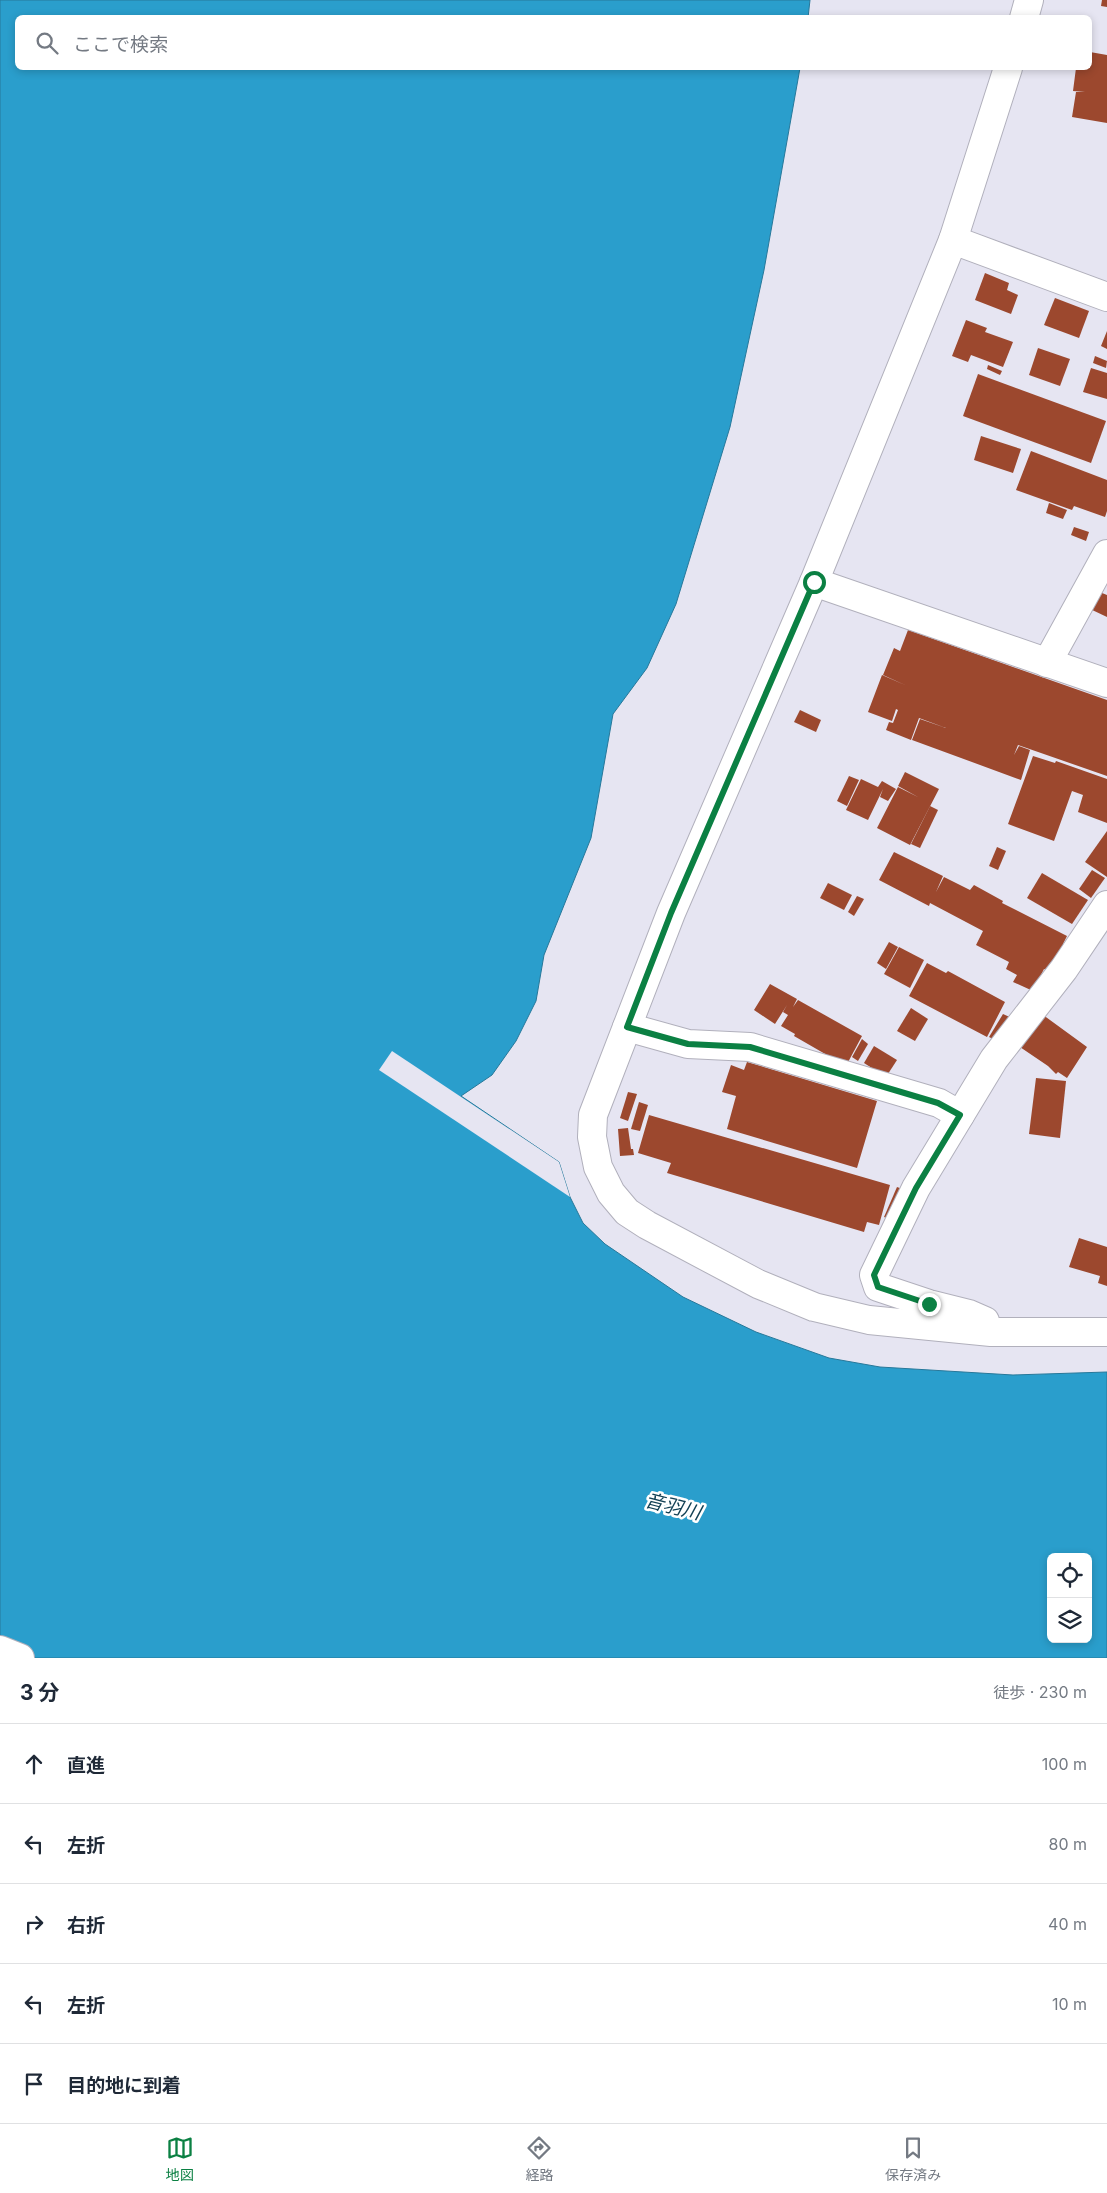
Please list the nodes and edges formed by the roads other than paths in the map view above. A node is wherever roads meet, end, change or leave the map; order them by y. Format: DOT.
graph roads {
  1 [pos="1029,0"];
  2 [pos="1025,15"];
  3 [pos="1007,70"];
  4 [pos="953,240"];
  5 [pos="1107,297"];
  6 [pos="1107,554"];
  7 [pos="814,582"];
  8 [pos="1047,663"];
  9 [pos="1107,683"];
  10 [pos="1107,906"];
  11 [pos="627,1027"];
  12 [pos="960,1115"];
  13 [pos="991,1332"];
  14 [pos="1107,1332"];
  15 [pos="0,1650"];
  16 [pos="20,1658"];
  1 -- 2 [label="street"];
  3 -- 4 [label="street"];
  4 -- 5 [label="street"];
  4 -- 7 [label="street"];
  6 -- 8 [label="street"];
  7 -- 8 [label="street"];
  7 -- 11 [label="street"];
  8 -- 9 [label="street"];
  10 -- 12 [label="street"];
  11 -- 12 [label="street"];
  11 -- 13 [label="street"];
  12 -- 13 [label="street"];
  13 -- 14 [label="street"];
  15 -- 16 [label="street"];
}
